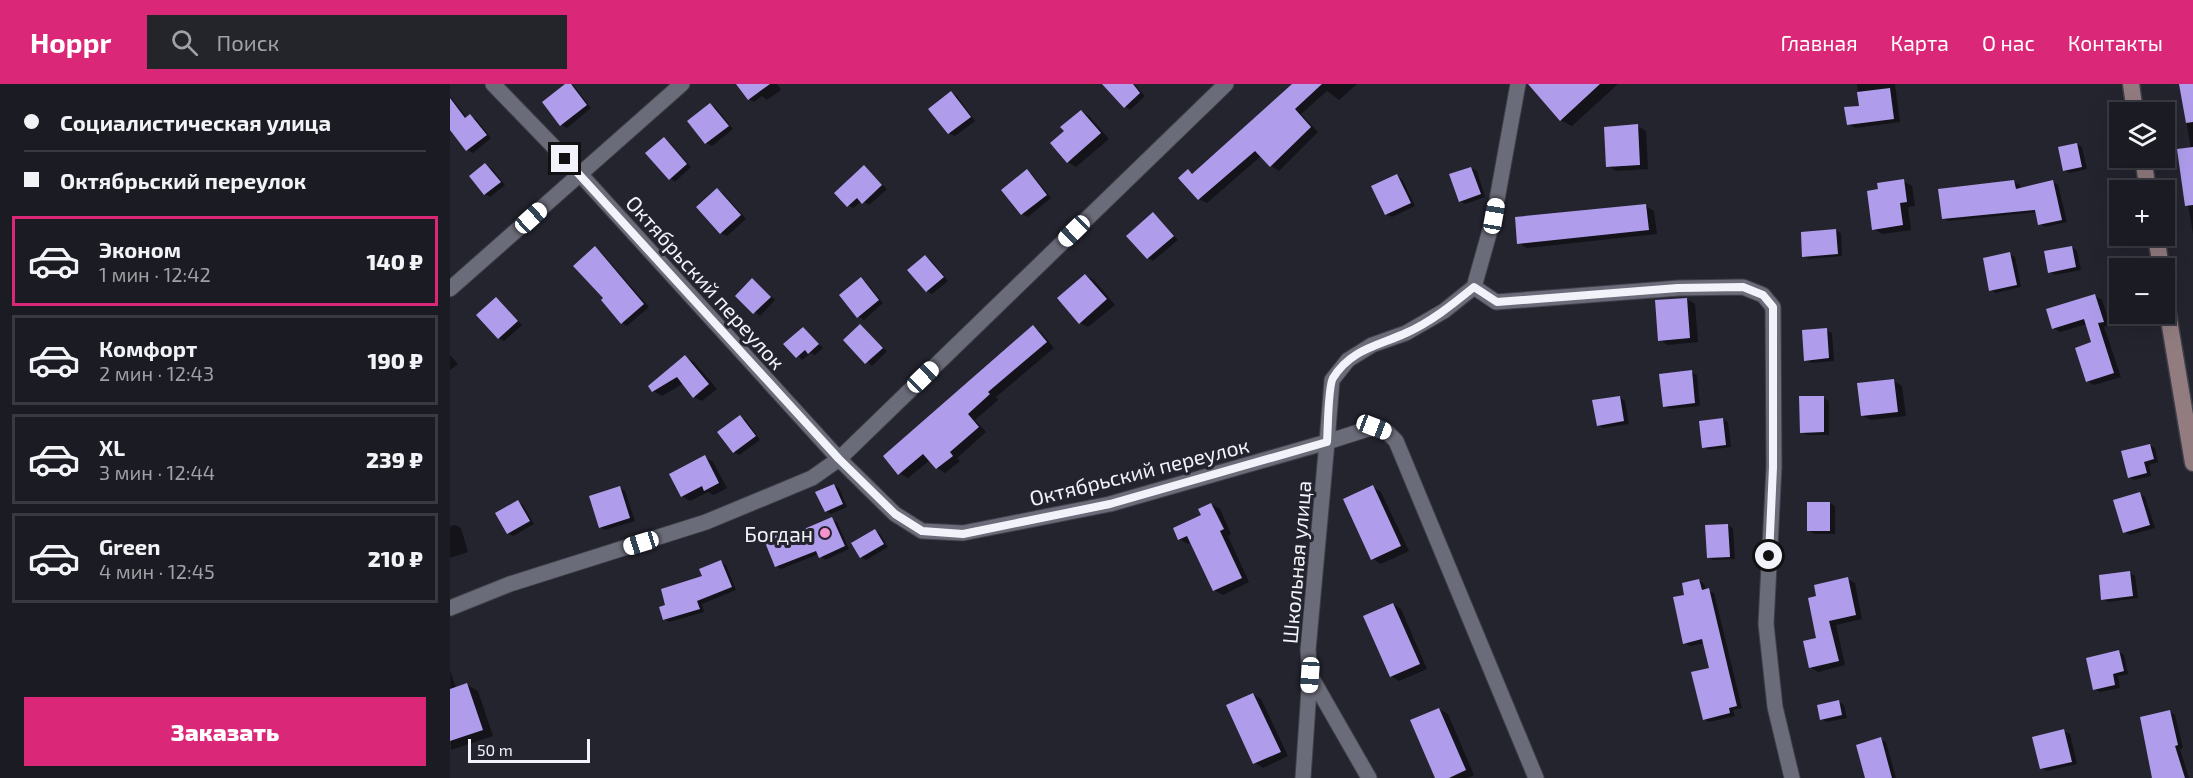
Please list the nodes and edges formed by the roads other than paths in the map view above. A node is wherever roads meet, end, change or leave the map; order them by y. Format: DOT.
graph roads {
  1 [pos="493,84"];
  2 [pos="682,84"];
  3 [pos="1226,84"];
  4 [pos="1518,84"];
  5 [pos="2131,84"];
  6 [pos="2134,102"];
  7 [pos="580,174"];
  8 [pos="1474,287"];
  9 [pos="450,289"];
  10 [pos="2170,324"];
  11 [pos="1327,442"];
  12 [pos="839,459"];
  13 [pos="2193,463"];
  14 [pos="450,608"];
  15 [pos="1310,675"];
  16 [pos="1303,778"];
  17 [pos="1369,778"];
  18 [pos="1536,778"];
  19 [pos="1792,778"];
  1 -- 7 [label="street, Октябрьский переулок"];
  2 -- 7 [label="street"];
  3 -- 12 [label="street"];
  4 -- 8 [label="street"];
  5 -- 6 [label="main road"];
  7 -- 9 [label="street"];
  7 -- 12 [label="street, Октябрьский переулок"];
  8 -- 11 [label="street"];
  8 -- 19 [label="street"];
  10 -- 13 [label="main road"];
  11 -- 12 [label="street, Октябрьский переулок"];
  11 -- 15 [label="street, Школьная улица"];
  11 -- 18 [label="street, Октябрьский переулок"];
  12 -- 14 [label="street"];
  15 -- 16 [label="street"];
  15 -- 17 [label="street, Школьная улица"];
}
